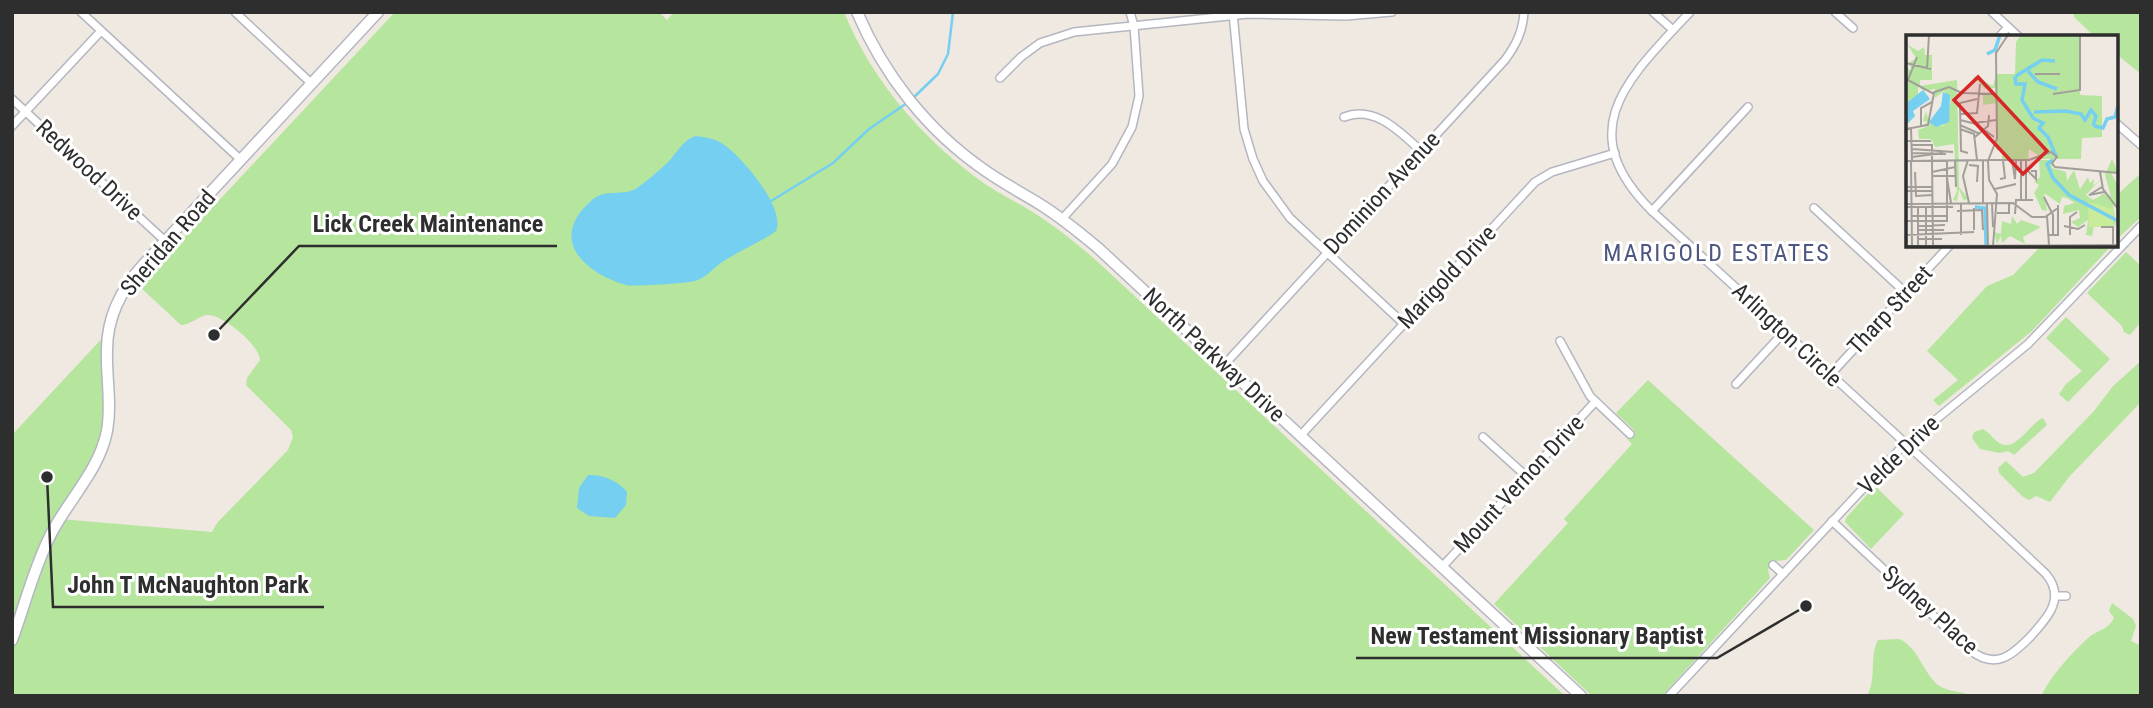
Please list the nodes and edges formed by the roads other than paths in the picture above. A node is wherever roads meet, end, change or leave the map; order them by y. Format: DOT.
graph roads {
  1 [pos="81,12"];
  2 [pos="234,12"];
  3 [pos="858,12"];
  4 [pos="1130,12"];
  5 [pos="1392,12"];
  6 [pos="1524,12"];
  7 [pos="1653,12"];
  8 [pos="1690,12"];
  9 [pos="1835,12"];
  10 [pos="1992,12"];
  11 [pos="374,13"];
  12 [pos="1233,14"];
  13 [pos="1134,26"];
  14 [pos="2008,27"];
  15 [pos="1853,28"];
  16 [pos="1673,30"];
  17 [pos="101,31"];
  18 [pos="2001,35"];
  19 [pos="2017,35"];
  20 [pos="1000,78"];
  21 [pos="312,84"];
  22 [pos="12,99"];
  23 [pos="1748,107"];
  24 [pos="26,112"];
  25 [pos="1344,117"];
  26 [pos="2118,125"];
  27 [pos="12,126"];
  28 [pos="2141,145"];
  29 [pos="1421,151"];
  30 [pos="1615,153"];
  31 [pos="242,159"];
  32 [pos="1814,208"];
  33 [pos="1652,211"];
  34 [pos="1062,219"];
  35 [pos="2141,226"];
  36 [pos="165,241"];
  37 [pos="1948,247"];
  38 [pos="1328,253"];
  39 [pos="1906,293"];
  40 [pos="1403,323"];
  41 [pos="1784,332"];
  42 [pos="1560,341"];
  43 [pos="1225,364"];
  44 [pos="1830,375"];
  45 [pos="1736,383"];
  46 [pos="1595,402"];
  47 [pos="1630,434"];
  48 [pos="1301,435"];
  49 [pos="1483,437"];
  50 [pos="1905,444"];
  51 [pos="1526,476"];
  52 [pos="1832,521"];
  53 [pos="1773,565"];
  54 [pos="1442,567"];
  55 [pos="1783,574"];
  56 [pos="2055,596"];
  57 [pos="2066,596"];
  58 [pos="12,640"];
  59 [pos="1581,696"];
  60 [pos="1669,696"];
  1 -- 17 [label="street"];
  2 -- 21 [label="street"];
  3 -- 34 [label="main road, North Parkway Drive"];
  4 -- 13 [label="street"];
  5 -- 12 [label="street"];
  6 -- 29 [label="street, Dominion Avenue"];
  7 -- 16 [label="street"];
  8 -- 16 [label="street, Arlington Circle"];
  9 -- 15 [label="street"];
  10 -- 14 [label="street"];
  11 -- 21 [label="main road, Sheridan Road"];
  12 -- 13 [label="street"];
  12 -- 38 [label="street"];
  13 -- 20 [label="street"];
  13 -- 34 [label="street"];
  14 -- 18 [label="street"];
  14 -- 19 [label="street"];
  16 -- 30 [label="street, Arlington Circle"];
  17 -- 24 [label="street"];
  17 -- 31 [label="street"];
  21 -- 31 [label="main road, Sheridan Road"];
  22 -- 24 [label="street, Redwood Drive"];
  23 -- 33 [label="street"];
  24 -- 27 [label="street"];
  24 -- 36 [label="street, Redwood Drive"];
  25 -- 29 [label="street"];
  26 -- 28 [label="street"];
  29 -- 38 [label="street, Dominion Avenue"];
  30 -- 33 [label="street, Arlington Circle"];
  30 -- 40 [label="street, Marigold Drive"];
  31 -- 36 [label="main road, Sheridan Road"];
  32 -- 39 [label="street"];
  33 -- 41 [label="street, Arlington Circle"];
  34 -- 43 [label="main road, North Parkway Drive"];
  35 -- 50 [label="street, Velde Drive"];
  36 -- 58 [label="main road, Sheridan Road"];
  37 -- 39 [label="street, Tharp Street"];
  38 -- 40 [label="street"];
  38 -- 43 [label="street, Dominion Avenue"];
  39 -- 44 [label="street, Tharp Street"];
  40 -- 48 [label="street, Marigold Drive"];
  41 -- 44 [label="street, Arlington Circle"];
  41 -- 45 [label="street"];
  42 -- 46 [label="street"];
  43 -- 48 [label="main road, North Parkway Drive"];
  44 -- 50 [label="street, Arlington Circle"];
  46 -- 47 [label="street"];
  46 -- 51 [label="street, Mount Vernon Drive"];
  48 -- 54 [label="main road, North Parkway Drive"];
  49 -- 51 [label="street"];
  50 -- 52 [label="street, Velde Drive"];
  50 -- 56 [label="street, Arlington Circle"];
  51 -- 54 [label="street, Mount Vernon Drive"];
  52 -- 55 [label="street, Velde Drive"];
  52 -- 56 [label="street, Sydney Place"];
  53 -- 55 [label="street"];
  54 -- 59 [label="main road, North Parkway Drive"];
  55 -- 60 [label="street, Velde Drive"];
  56 -- 57 [label="street"];
}
